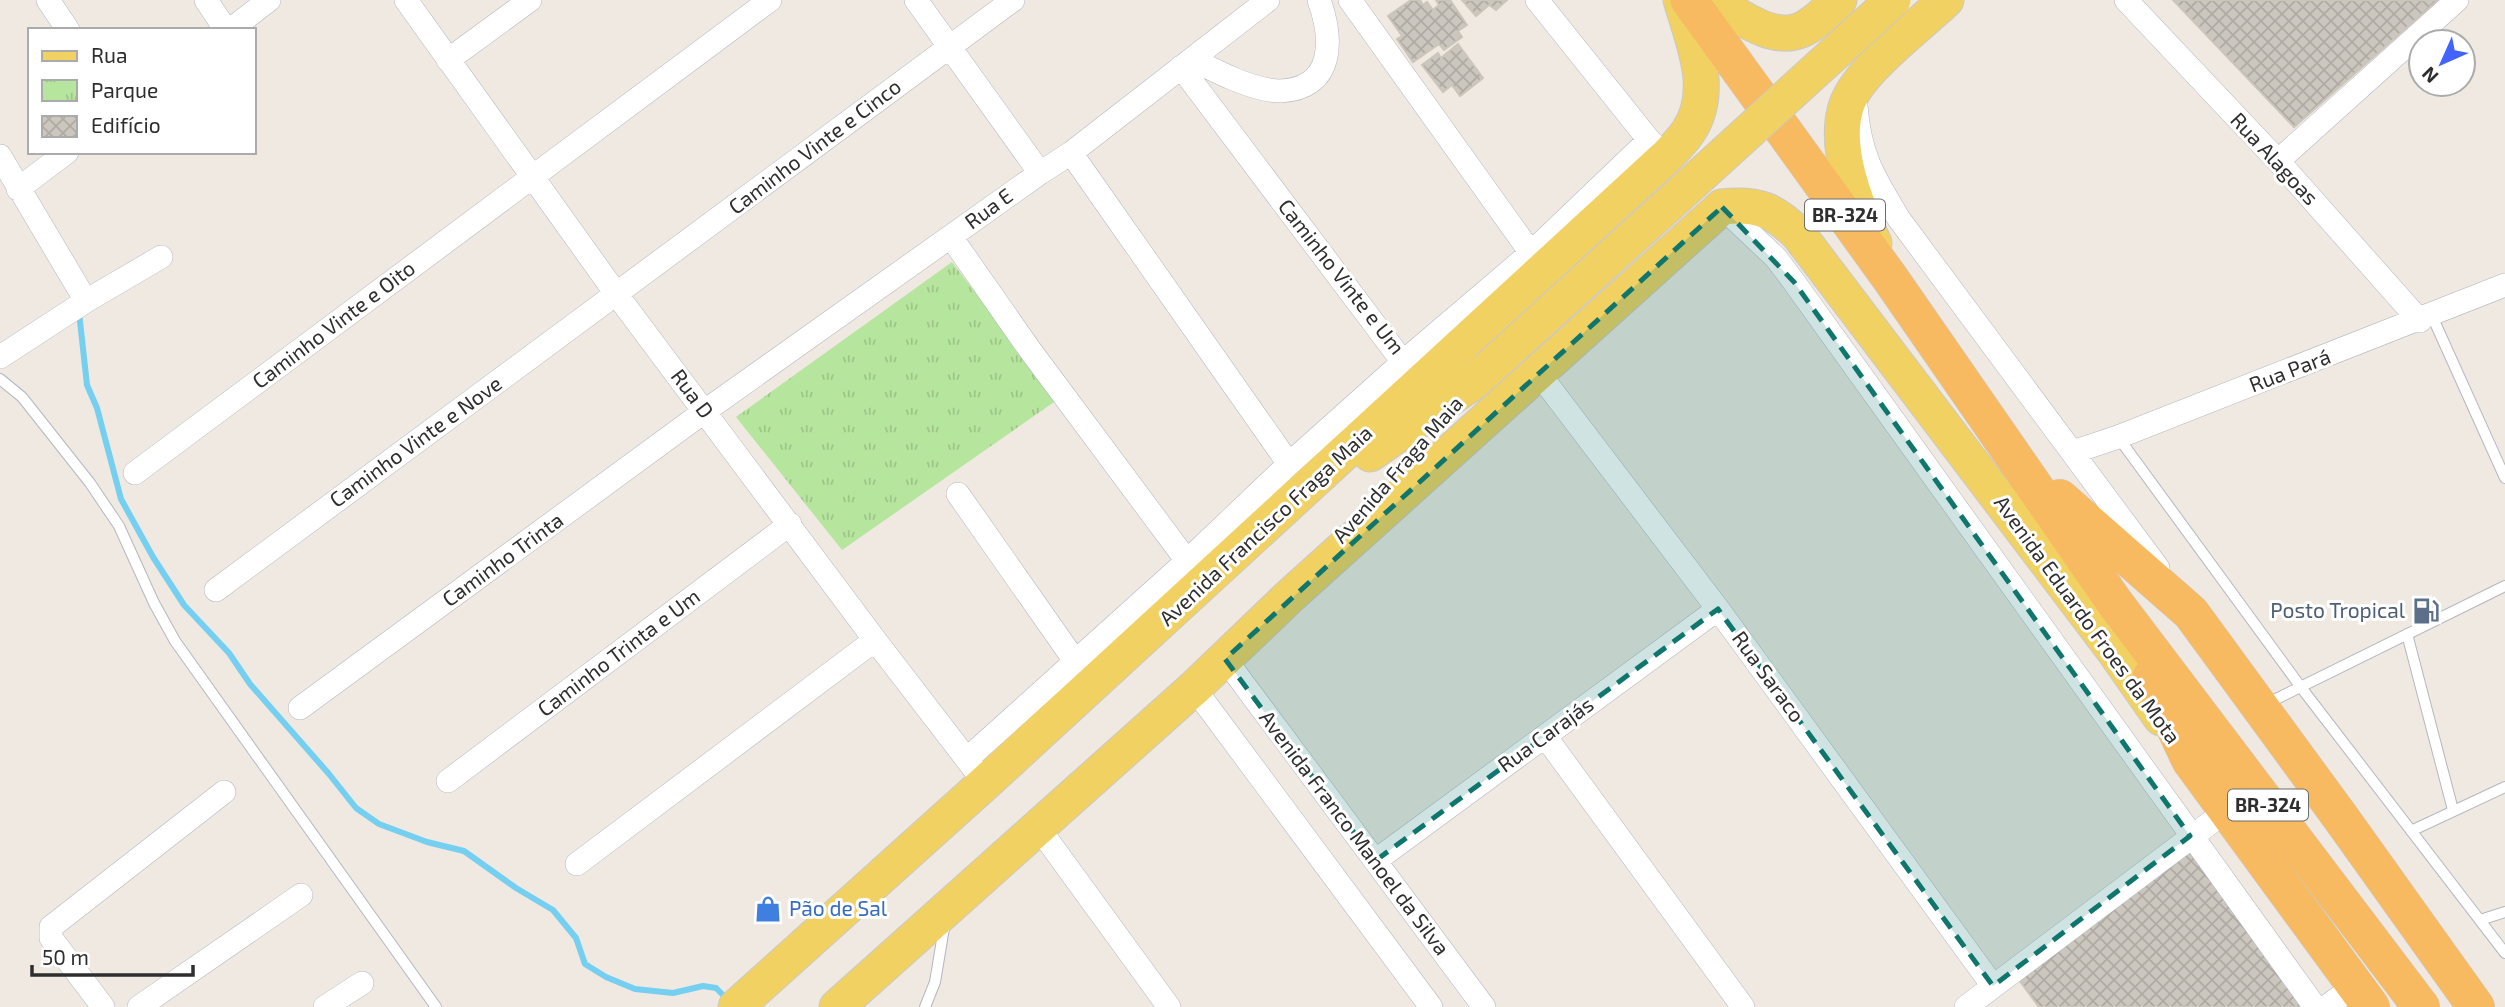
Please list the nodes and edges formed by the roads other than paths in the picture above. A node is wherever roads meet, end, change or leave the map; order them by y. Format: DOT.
graph roads {
  1 [pos="48,0"];
  2 [pos="206,0"];
  3 [pos="269,0"];
  4 [pos="406,0"];
  5 [pos="530,0"];
  6 [pos="916,0"];
  7 [pos="1013,0"];
  8 [pos="1319,0"];
  9 [pos="1350,0"];
  10 [pos="1537,0"];
  11 [pos="1681,0"];
  12 [pos="1689,0"];
  13 [pos="1711,0"];
  14 [pos="1893,0"];
  15 [pos="1946,0"];
  16 [pos="2126,0"];
  17 [pos="2456,0"];
  18 [pos="1266,1"];
  19 [pos="762,2"];
  20 [pos="1829,9"];
  21 [pos="67,28"];
  22 [pos="227,28"];
  23 [pos="231,28"];
  24 [pos="950,46"];
  25 [pos="448,60"];
  26 [pos="1186,63"];
  27 [pos="1864,79"];
  28 [pos="1658,148"];
  29 [pos="1071,153"];
  30 [pos="64,154"];
  31 [pos="0,156"];
  32 [pos="2278,161"];
  33 [pos="1040,173"];
  34 [pos="533,177"];
  35 [pos="18,189"];
  36 [pos="1722,207"];
  37 [pos="951,237"];
  38 [pos="1531,253"];
  39 [pos="161,257"];
  40 [pos="1890,278"];
  41 [pos="2505,285"];
  42 [pos="617,295"];
  43 [pos="82,303"];
  44 [pos="2426,318"];
  45 [pos="0,357"];
  46 [pos="1403,362"];
  47 [pos="1537,371"];
  48 [pos="1480,376"];
  49 [pos="0,379"];
  50 [pos="705,411"];
  51 [pos="2118,437"];
  52 [pos="2073,452"];
  53 [pos="2019,463"];
  54 [pos="1289,464"];
  55 [pos="135,473"];
  56 [pos="2505,478"];
  57 [pos="958,494"];
  58 [pos="790,524"];
  59 [pos="1258,532"];
  60 [pos="1187,561"];
  61 [pos="2505,586"];
  62 [pos="216,590"];
  63 [pos="1291,595"];
  64 [pos="2115,603"];
  65 [pos="1718,609"];
  66 [pos="2191,613"];
  67 [pos="2407,634"];
  68 [pos="875,640"];
  69 [pos="1225,659"];
  70 [pos="1075,662"];
  71 [pos="2300,686"];
  72 [pos="1194,688"];
  73 [pos="300,708"];
  74 [pos="2259,708"];
  75 [pos="1545,736"];
  76 [pos="2190,760"];
  77 [pos="976,771"];
  78 [pos="448,781"];
  79 [pos="2505,787"];
  80 [pos="224,792"];
  81 [pos="2453,810"];
  82 [pos="2226,811"];
  83 [pos="1038,827"];
  84 [pos="2411,831"];
  85 [pos="2190,836"];
  86 [pos="1375,861"];
  87 [pos="577,864"];
  88 [pos="301,895"];
  89 [pos="947,909"];
  90 [pos="2505,912"];
  91 [pos="2480,920"];
  92 [pos="2505,954"];
  93 [pos="362,982"];
  94 [pos="1993,986"];
  95 [pos="2363,996"];
  96 [pos="103,1007"];
  97 [pos="139,1007"];
  98 [pos="325,1007"];
  99 [pos="436,1007"];
  100 [pos="736,1007"];
  101 [pos="837,1007"];
  102 [pos="925,1007"];
  103 [pos="1169,1007"];
  104 [pos="1431,1007"];
  105 [pos="1484,1007"];
  106 [pos="1743,1007"];
  107 [pos="1965,1007"];
  108 [pos="2315,1007"];
  109 [pos="2326,1007"];
  110 [pos="2421,1007"];
  111 [pos="2476,1007"];
  1 -- 21 [label="street"];
  2 -- 22 [label="street"];
  3 -- 23 [label="street"];
  4 -- 25 [label="street, Rua D"];
  5 -- 25 [label="street"];
  6 -- 24 [label="street"];
  7 -- 24 [label="street, Caminho Vinte e Cinco"];
  8 -- 26 [label="street"];
  9 -- 38 [label="street"];
  10 -- 28 [label="street"];
  11 -- 28 [label="main road, Avenida Francisco Fraga Maia"];
  12 -- 40 [label="highway, Avenida Eduardo Froes da Mota / BR-324"];
  13 -- 20 [label="main road"];
  14 -- 48 [label="main road, bridge"];
  15 -- 27 [label="main road"];
  16 -- 32 [label="street, Rua Alagoas"];
  17 -- 32 [label="street"];
  18 -- 26 [label="street, Rua E"];
  19 -- 34 [label="street, Caminho Vinte e Oito"];
  20 -- 27 [label="main road"];
  24 -- 33 [label="street"];
  24 -- 42 [label="street, Caminho Vinte e Cinco"];
  25 -- 34 [label="street, Rua D"];
  26 -- 29 [label="street, Rua E"];
  26 -- 46 [label="street, Caminho Vinte e Um"];
  27 -- 40 [label="main road"];
  27 -- 52 [label="street"];
  28 -- 36 [label="main road"];
  28 -- 38 [label="street, Caminho Vinte e Um"];
  28 -- 59 [label="main road, Avenida Francisco Fraga Maia"];
  29 -- 33 [label="street, Rua E"];
  29 -- 54 [label="street"];
  30 -- 35 [label="street"];
  31 -- 35 [label="street"];
  32 -- 44 [label="street, Rua Alagoas"];
  33 -- 37 [label="street, Rua E"];
  34 -- 42 [label="street, Rua D"];
  34 -- 55 [label="street, Caminho Vinte e Oito"];
  35 -- 43 [label="street"];
  36 -- 47 [label="main road"];
  36 -- 76 [label="main road, Avenida Eduardo Froes da Mota"];
  36 -- 85 [label="street"];
  37 -- 50 [label="street, Rua E"];
  37 -- 60 [label="street"];
  38 -- 46 [label="street, Caminho Vinte e Um"];
  39 -- 43 [label="street"];
  40 -- 53 [label="highway, Avenida Eduardo Froes da Mota / BR-324"];
  41 -- 44 [label="street, Rua Pará"];
  42 -- 50 [label="street, Rua D"];
  42 -- 62 [label="street, Caminho Vinte e Nove"];
  43 -- 45 [label="street"];
  44 -- 51 [label="street, Rua Pará"];
  44 -- 56 [label="lane"];
  46 -- 54 [label="street"];
  47 -- 63 [label="main road"];
  47 -- 65 [label="street, Rua Saraco"];
  48 -- 59 [label="main road, Avenida Fraga Maia"];
  48 -- 63 [label="main road, Avenida Fraga Maia"];
  49 -- 99 [label="lane"];
  50 -- 58 [label="street, Rua D"];
  50 -- 73 [label="street, Caminho Trinta"];
  51 -- 52 [label="street, Rua Pará"];
  51 -- 71 [label="lane"];
  52 -- 66 [label="street"];
  53 -- 64 [label="highway, Avenida Eduardo Froes da Mota / BR-324"];
  53 -- 66 [label="highway, Avenida Eduardo Froes da Mota"];
  54 -- 60 [label="street"];
  57 -- 70 [label="street"];
  58 -- 68 [label="street, Rua D"];
  58 -- 78 [label="street, Caminho Trinta e Um"];
  59 -- 77 [label="main road, Avenida Francisco Fraga Maia"];
  60 -- 70 [label="street"];
  61 -- 67 [label="lane"];
  63 -- 69 [label="main road"];
  64 -- 76 [label="highway"];
  64 -- 110 [label="highway, Avenida Eduardo Froes da Mota / BR-324"];
  65 -- 75 [label="street, Rua Carajás"];
  65 -- 94 [label="street, Rua Saraco"];
  66 -- 74 [label="highway, Avenida Eduardo Froes da Mota / BR-324"];
  67 -- 71 [label="lane"];
  67 -- 81 [label="lane"];
  68 -- 77 [label="street, Rua D"];
  68 -- 87 [label="street"];
  69 -- 72 [label="main road"];
  69 -- 86 [label="street, Avenida Franco Manoel da Silva"];
  70 -- 77 [label="street"];
  71 -- 74 [label="lane"];
  71 -- 84 [label="lane"];
  72 -- 83 [label="main road"];
  72 -- 104 [label="street, Avenida Franco Manoel da Silva"];
  74 -- 111 [label="highway, Avenida Eduardo Froes da Mota / BR-324"];
  75 -- 86 [label="street, Rua Carajás"];
  75 -- 106 [label="street"];
  76 -- 82 [label="highway, Avenida Eduardo Froes da Mota"];
  77 -- 100 [label="main road, Avenida Francisco Fraga Maia"];
  79 -- 81 [label="lane"];
  80 -- 96 [label="street"];
  81 -- 84 [label="lane"];
  82 -- 85 [label="street"];
  82 -- 95 [label="highway, Avenida Eduardo Froes da Mota"];
  83 -- 89 [label="main road"];
  83 -- 103 [label="street"];
  84 -- 91 [label="lane"];
  85 -- 94 [label="street"];
  85 -- 108 [label="street"];
  86 -- 105 [label="street, Avenida Franco Manoel da Silva"];
  88 -- 97 [label="street"];
  89 -- 101 [label="main road"];
  89 -- 102 [label="lane"];
  90 -- 91 [label="lane"];
  91 -- 92 [label="lane"];
  93 -- 98 [label="street"];
  94 -- 107 [label="street"];
  95 -- 109 [label="street"];
}
